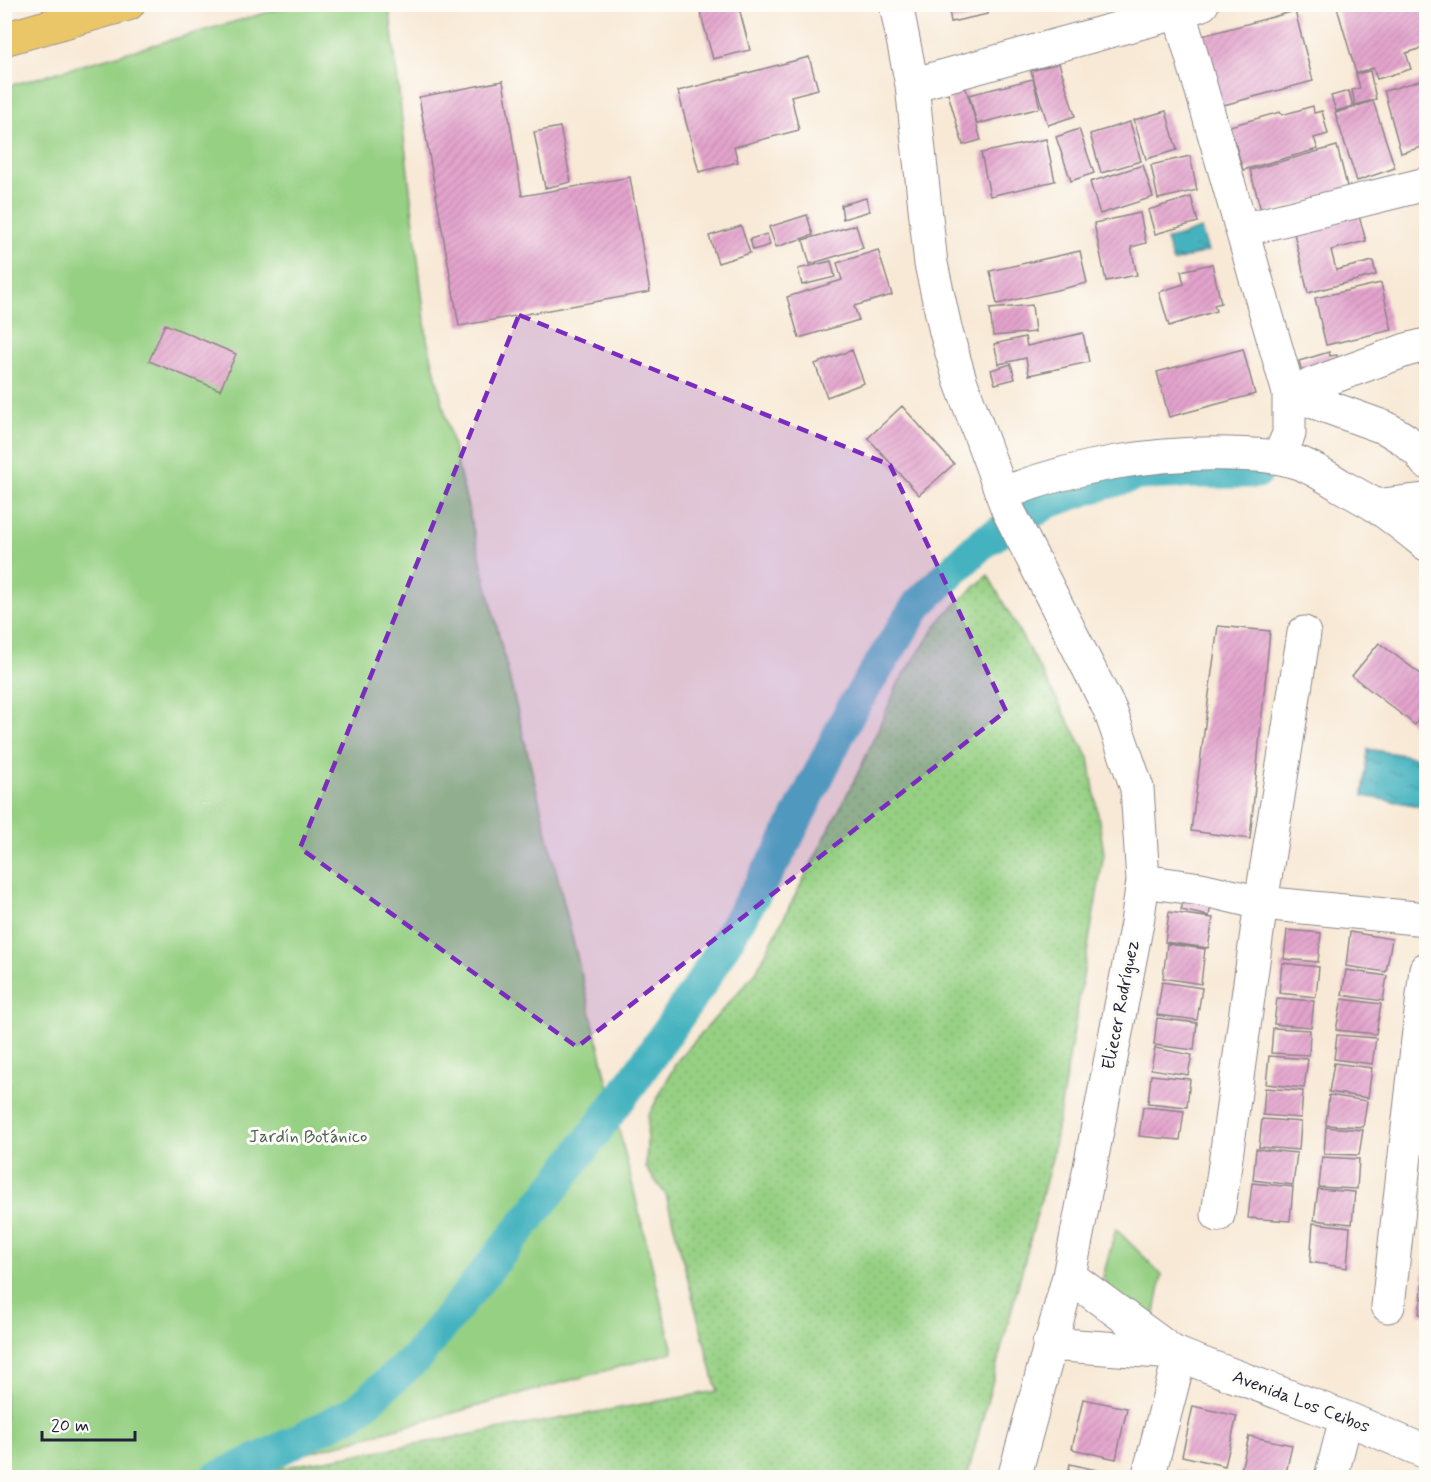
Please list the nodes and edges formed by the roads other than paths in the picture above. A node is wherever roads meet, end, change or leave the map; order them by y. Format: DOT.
graph roads {
  1 [pos="128,4"];
  2 [pos="896,4"];
  3 [pos="1191,8"];
  4 [pos="4,39"];
  5 [pos="912,85"];
  6 [pos="1426,184"];
  7 [pos="1242,230"];
  8 [pos="1426,345"];
  9 [pos="1289,393"];
  10 [pos="1279,457"];
  11 [pos="1426,462"];
  12 [pos="1426,500"];
  13 [pos="1005,502"];
  14 [pos="1376,506"];
  15 [pos="1426,544"];
  16 [pos="1304,633"];
  17 [pos="1143,881"];
  18 [pos="1261,903"];
  19 [pos="1426,920"];
  20 [pos="1426,969"];
  21 [pos="1218,1215"];
  22 [pos="1069,1276"];
  23 [pos="1388,1306"];
  24 [pos="1049,1344"];
  25 [pos="1177,1354"];
  26 [pos="1346,1418"];
  27 [pos="1426,1452"];
  28 [pos="1014,1478"];
  29 [pos="1148,1478"];
  30 [pos="1331,1478"];
  1 -- 4 [label="main road"];
  2 -- 5 [label="street, Eliecer Rodríguez"];
  3 -- 5 [label="street"];
  3 -- 7 [label="street"];
  5 -- 13 [label="street, Eliecer Rodríguez"];
  6 -- 7 [label="street"];
  7 -- 9 [label="street"];
  8 -- 9 [label="street"];
  9 -- 10 [label="street"];
  9 -- 11 [label="street"];
  10 -- 13 [label="street"];
  10 -- 14 [label="street"];
  12 -- 14 [label="street"];
  13 -- 17 [label="street, Eliecer Rodríguez"];
  14 -- 15 [label="street"];
  16 -- 18 [label="street"];
  17 -- 18 [label="street"];
  17 -- 22 [label="street, Eliecer Rodríguez"];
  18 -- 19 [label="street"];
  18 -- 21 [label="street"];
  20 -- 23 [label="street"];
  22 -- 24 [label="street, Eliecer Rodríguez"];
  22 -- 25 [label="street"];
  24 -- 25 [label="street"];
  24 -- 28 [label="street, Eliecer Rodríguez"];
  25 -- 26 [label="street, Avenida Los Ceibos"];
  25 -- 29 [label="street"];
  26 -- 27 [label="street, Avenida Los Ceibos"];
  26 -- 30 [label="street"];
}
